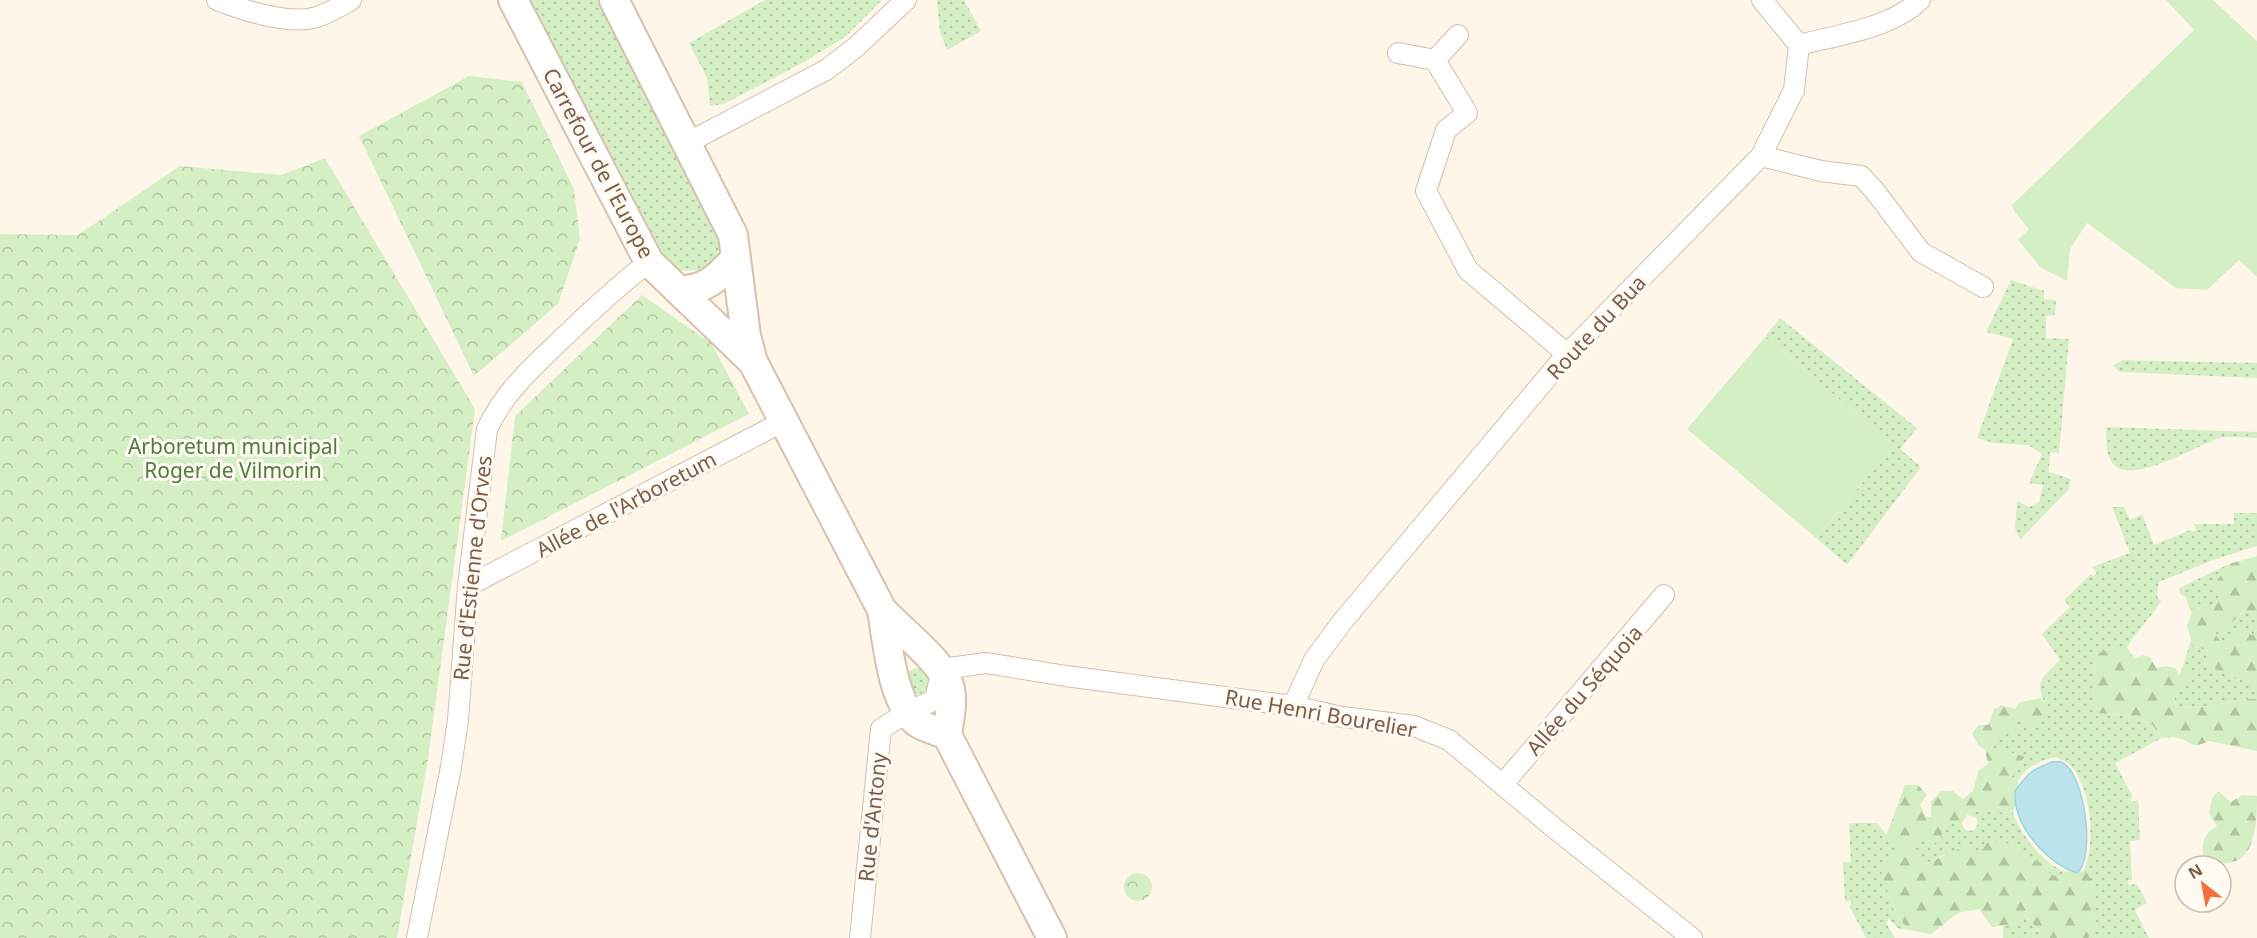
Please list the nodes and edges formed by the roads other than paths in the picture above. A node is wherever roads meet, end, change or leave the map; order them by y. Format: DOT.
graph roads {
  1 [pos="217,0"];
  2 [pos="351,0"];
  3 [pos="513,0"];
  4 [pos="614,0"];
  5 [pos="906,0"];
  6 [pos="1762,0"];
  7 [pos="1920,0"];
  8 [pos="1458,35"];
  9 [pos="1799,45"];
  10 [pos="1398,53"];
  11 [pos="1435,60"];
  12 [pos="687,143"];
  13 [pos="1761,156"];
  14 [pos="735,259"];
  15 [pos="650,262"];
  16 [pos="1983,287"];
  17 [pos="680,291"];
  18 [pos="1567,354"];
  19 [pos="753,362"];
  20 [pos="784,421"];
  21 [pos="468,586"];
  22 [pos="1664,596"];
  23 [pos="882,610"];
  24 [pos="942,669"];
  25 [pos="1293,706"];
  26 [pos="908,712"];
  27 [pos="948,735"];
  28 [pos="1503,784"];
  29 [pos="417,938"];
  30 [pos="860,938"];
  31 [pos="1052,938"];
  32 [pos="1692,938"];
  1 -- 2 [label="street"];
  3 -- 15 [label="street, Carrefour de l'Europe"];
  4 -- 12 [label="street"];
  5 -- 12 [label="street"];
  6 -- 9 [label="street"];
  7 -- 9 [label="street"];
  8 -- 11 [label="street"];
  9 -- 13 [label="street, Route du Bua"];
  10 -- 11 [label="street"];
  11 -- 18 [label="street"];
  12 -- 14 [label="street"];
  13 -- 16 [label="street"];
  13 -- 18 [label="street, Route du Bua"];
  14 -- 17 [label="street"];
  14 -- 19 [label="street"];
  15 -- 17 [label="street, Carrefour de l'Europe"];
  15 -- 21 [label="street, Rue d'Estienne d'Orves"];
  17 -- 19 [label="street, Carrefour de l'Europe"];
  18 -- 25 [label="street, Route du Bua"];
  19 -- 20 [label="street"];
  20 -- 21 [label="street, Allée de l'Arboretum"];
  20 -- 23 [label="street"];
  21 -- 29 [label="street, Rue d'Estienne d'Orves"];
  22 -- 28 [label="street, Allée du Séquoia"];
  23 -- 24 [label="street"];
  23 -- 26 [label="street"];
  24 -- 25 [label="street, Rue Henri Bourelier"];
  24 -- 26 [label="street"];
  24 -- 27 [label="street"];
  25 -- 28 [label="street, Rue Henri Bourelier"];
  26 -- 27 [label="street"];
  26 -- 30 [label="street, Rue d'Antony"];
  27 -- 31 [label="street"];
  28 -- 32 [label="street, Rue Henri Bourelier"];
}
